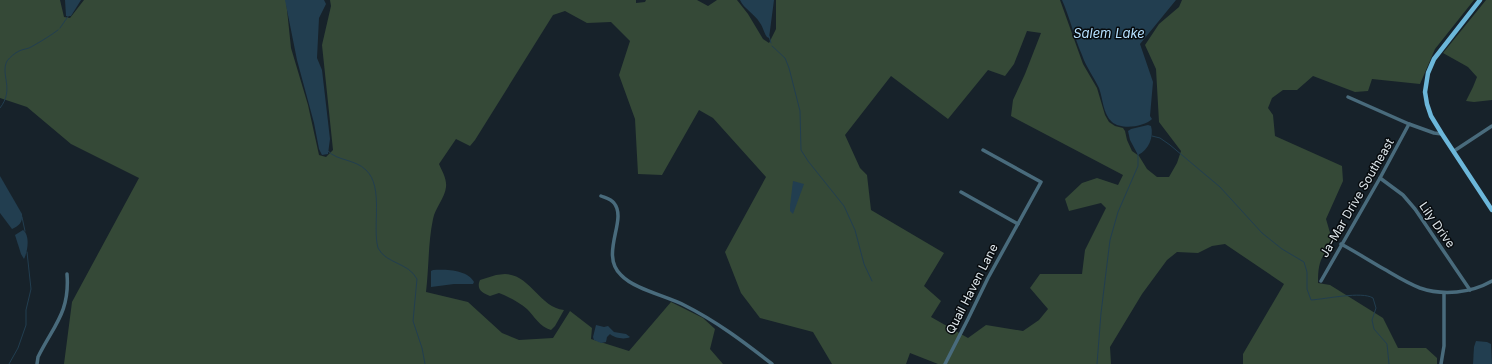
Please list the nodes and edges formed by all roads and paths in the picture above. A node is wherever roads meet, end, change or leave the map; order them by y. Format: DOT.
graph roads {
  1 [pos="1480,0"];
  2 [pos="1348,97"];
  3 [pos="1409,124"];
  4 [pos="1492,126"];
  5 [pos="1442,134"];
  6 [pos="983,150"];
  7 [pos="1454,151"];
  8 [pos="1380,178"];
  9 [pos="961,192"];
  10 [pos="601,196"];
  11 [pos="1492,210"];
  12 [pos="1018,224"];
  13 [pos="1341,244"];
  14 [pos="66,274"];
  15 [pos="1321,281"];
  16 [pos="1492,281"];
  17 [pos="1470,290"];
  18 [pos="1444,293"];
  19 [pos="37,364"];
  20 [pos="772,364"];
  21 [pos="945,364"];
  22 [pos="1441,364"];
  1 -- 5 [label="main road"];
  2 -- 3 [label="street"];
  3 -- 5 [label="street"];
  3 -- 8 [label="street, Ja-Mar Drive Southeast"];
  4 -- 7 [label="street"];
  5 -- 7 [label="main road"];
  6 -- 12 [label="street, Quail Haven Lane"];
  7 -- 11 [label="main road"];
  8 -- 13 [label="street, Ja-Mar Drive Southeast"];
  8 -- 17 [label="street, Lily Drive"];
  9 -- 12 [label="street"];
  10 -- 20 [label="street"];
  12 -- 21 [label="street, Quail Haven Lane"];
  13 -- 15 [label="street, Ja-Mar Drive Southeast"];
  13 -- 18 [label="street"];
  14 -- 19 [label="street"];
  16 -- 17 [label="street"];
  17 -- 18 [label="street"];
  18 -- 22 [label="street"];
}
